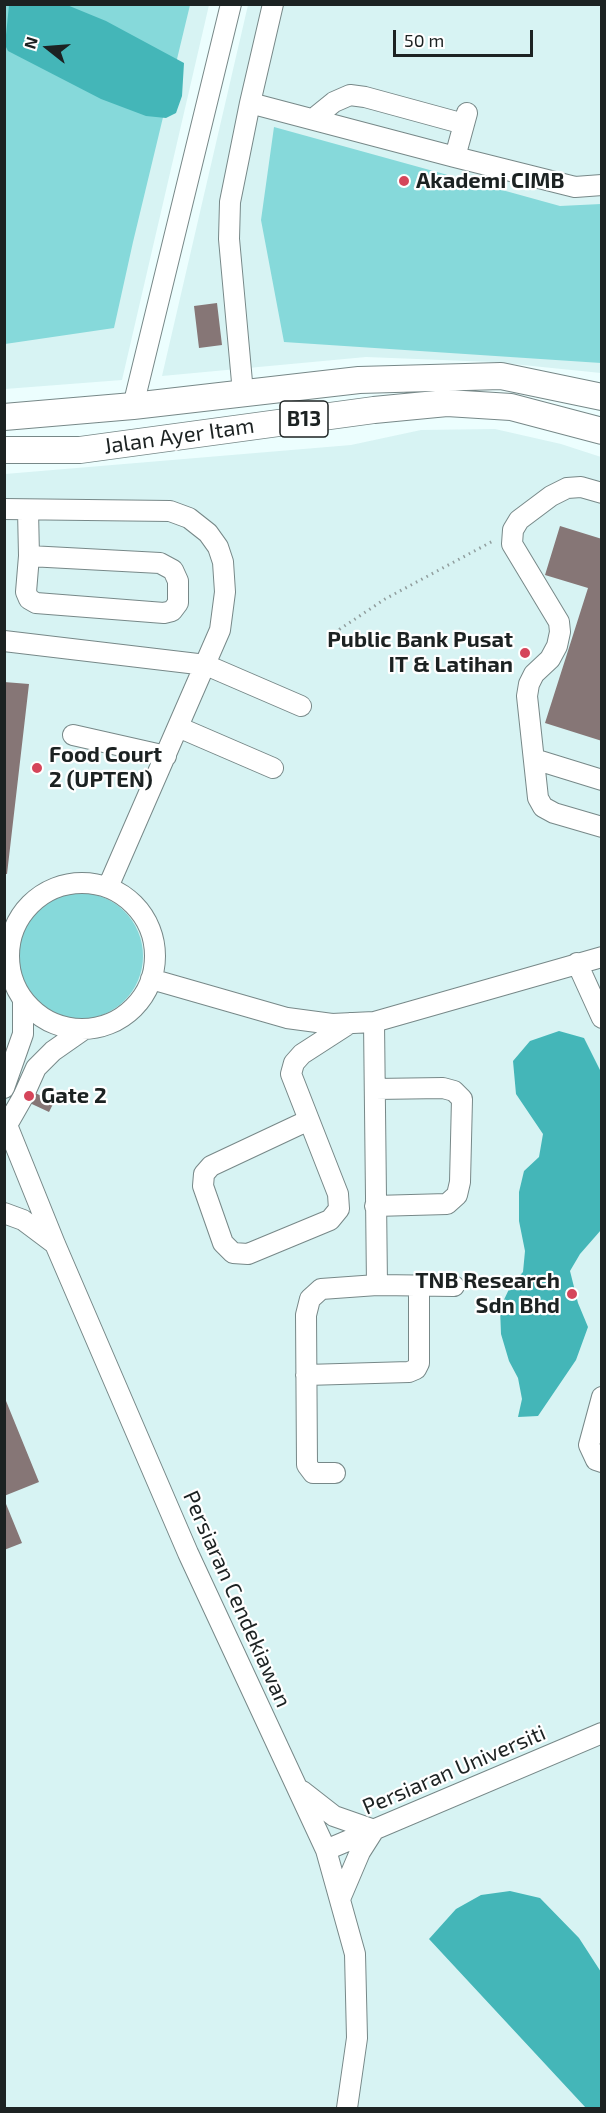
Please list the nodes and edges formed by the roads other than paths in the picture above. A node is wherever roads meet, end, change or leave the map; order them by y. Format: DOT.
graph roads {
  1 [pos="231,4"];
  2 [pos="273,4"];
  3 [pos="250,103"];
  4 [pos="313,119"];
  5 [pos="455,158"];
  6 [pos="602,185"];
  7 [pos="243,393"];
  8 [pos="602,397"];
  9 [pos="133,406"];
  10 [pos="4,417"];
  11 [pos="602,430"];
  12 [pos="4,450"];
  13 [pos="602,493"];
  14 [pos="4,509"];
  15 [pos="28,510"];
  16 [pos="29,556"];
  17 [pos="4,641"];
  18 [pos="206,665"];
  19 [pos="301,706"];
  20 [pos="178,727"];
  21 [pos="73,735"];
  22 [pos="166,756"];
  23 [pos="534,759"];
  24 [pos="273,768"];
  25 [pos="602,780"];
  26 [pos="602,827"];
  27 [pos="108,887"];
  28 [pos="8,932"];
  29 [pos="602,957"];
  30 [pos="577,963"];
  31 [pos="151,979"];
  32 [pos="22,999"];
  33 [pos="602,1018"];
  34 [pos="374,1022"];
  35 [pos="350,1023"];
  36 [pos="83,1030"];
  37 [pos="4,1088"];
  38 [pos="375,1089"];
  39 [pos="309,1120"];
  40 [pos="5,1125"];
  41 [pos="375,1206"];
  42 [pos="4,1212"];
  43 [pos="55,1244"];
  44 [pos="377,1285"];
  45 [pos="419,1286"];
  46 [pos="454,1286"];
  47 [pos="306,1375"];
  48 [pos="602,1398"];
  49 [pos="602,1462"];
  50 [pos="335,1473"];
  51 [pos="602,1733"];
  52 [pos="297,1788"];
  53 [pos="374,1830"];
  54 [pos="326,1850"];
  55 [pos="340,1899"];
  56 [pos="347,2109"];
  1 -- 9 [label="street"];
  2 -- 3 [label="street"];
  3 -- 4 [label="street"];
  3 -- 7 [label="street"];
  4 -- 5 [label="street"];
  4 -- 5 [label="street"];
  5 -- 6 [label="street"];
  7 -- 8 [label="main road, Jalan Ayer Itam / B13"];
  7 -- 9 [label="main road, Jalan Ayer Itam / B13"];
  9 -- 10 [label="main road, Jalan Ayer Itam / B13"];
  11 -- 12 [label="main road, Jalan Ayer Itam / B13"];
  13 -- 23 [label="street"];
  14 -- 15 [label="street"];
  15 -- 16 [label="street"];
  15 -- 18 [label="street"];
  16 -- 16 [label="street"];
  17 -- 18 [label="street"];
  18 -- 19 [label="street"];
  18 -- 20 [label="street"];
  20 -- 22 [label="street"];
  20 -- 24 [label="street"];
  21 -- 22 [label="street"];
  22 -- 27 [label="street"];
  23 -- 25 [label="street"];
  23 -- 26 [label="street"];
  27 -- 28 [label="street"];
  27 -- 31 [label="street"];
  28 -- 32 [label="street"];
  29 -- 30 [label="street"];
  30 -- 33 [label="street"];
  30 -- 34 [label="street"];
  31 -- 35 [label="street"];
  31 -- 36 [label="street"];
  32 -- 36 [label="street"];
  32 -- 37 [label="street"];
  34 -- 35 [label="street"];
  34 -- 38 [label="street"];
  35 -- 39 [label="street"];
  36 -- 40 [label="street"];
  38 -- 41 [label="street"];
  38 -- 41 [label="street"];
  39 -- 39 [label="street"];
  40 -- 43 [label="street, Persiaran Cendekiawan"];
  41 -- 44 [label="street"];
  42 -- 43 [label="street"];
  43 -- 52 [label="street, Persiaran Cendekiawan"];
  44 -- 45 [label="street"];
  44 -- 47 [label="street"];
  45 -- 46 [label="street"];
  45 -- 47 [label="street"];
  47 -- 50 [label="street"];
  48 -- 49 [label="street"];
  51 -- 53 [label="street, Persiaran Universiti"];
  52 -- 53 [label="street"];
  52 -- 54 [label="street, Persiaran Cendekiawan"];
  53 -- 54 [label="street, Persiaran Universiti"];
  53 -- 55 [label="street"];
  54 -- 55 [label="street, Persiaran Cendekiawan"];
  55 -- 56 [label="street, Persiaran Cendekiawan"];
}
